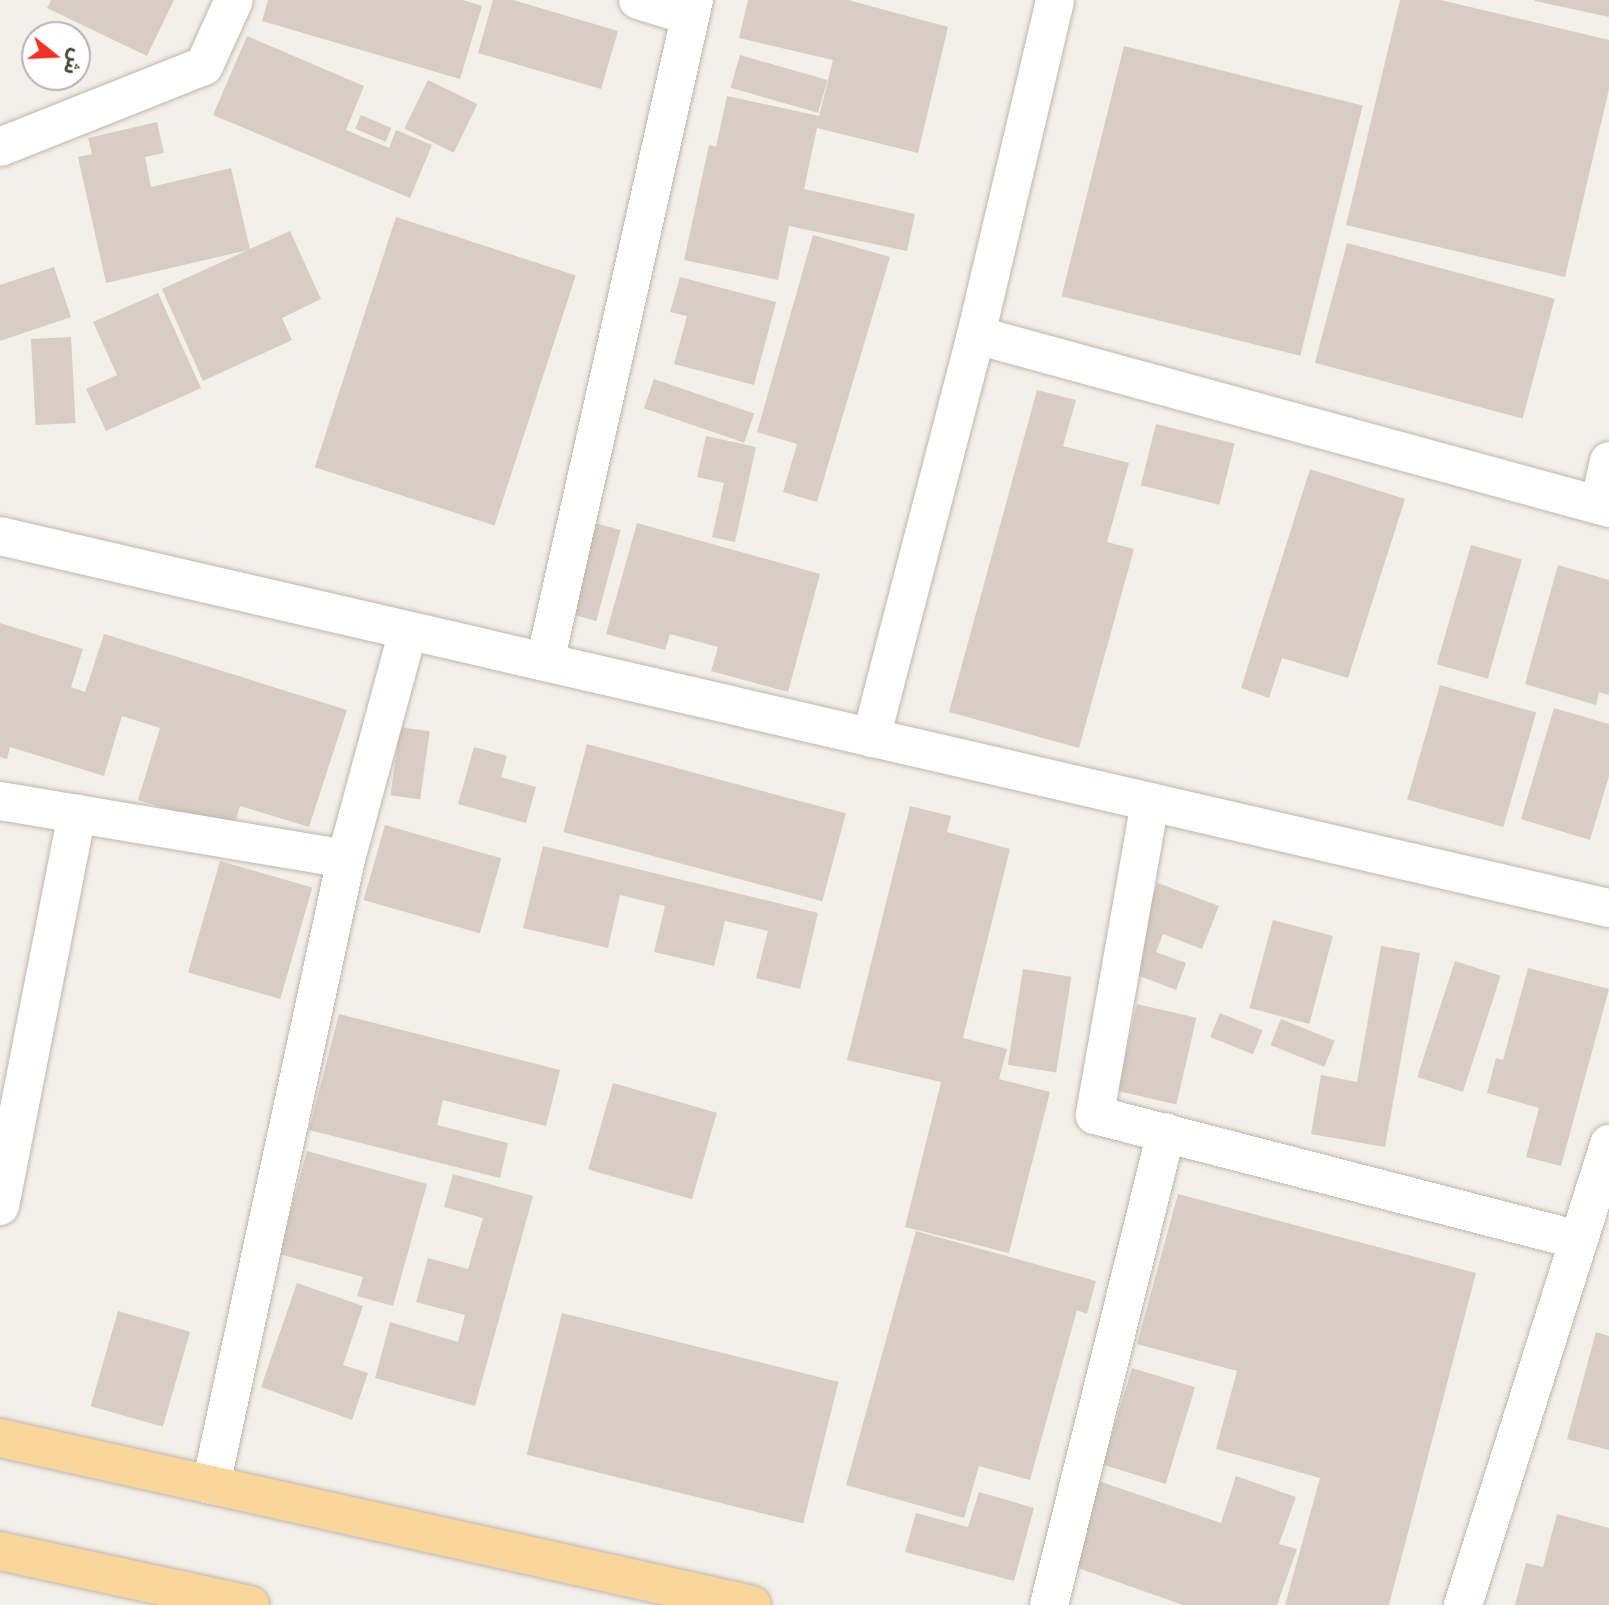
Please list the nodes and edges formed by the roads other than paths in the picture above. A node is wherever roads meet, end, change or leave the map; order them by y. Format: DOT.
graph roads {
  1 [pos="234,0"];
  2 [pos="638,0"];
  3 [pos="1055,0"];
  4 [pos="692,8"];
  5 [pos="0,147"];
  6 [pos="976,335"];
  7 [pos="1609,461"];
  8 [pos="1604,507"];
  9 [pos="0,536"];
  10 [pos="408,631"];
  11 [pos="545,662"];
  12 [pos="871,738"];
  13 [pos="0,801"];
  14 [pos="1150,802"];
  15 [pos="77,813"];
  16 [pos="346,859"];
  17 [pos="1609,908"];
  18 [pos="1166,1132"];
  19 [pos="6,1143"];
  20 [pos="1609,1144"];
  21 [pos="0,1206"];
  22 [pos="1578,1240"];
  23 [pos="0,1438"];
  24 [pos="211,1485"];
  25 [pos="0,1551"];
  26 [pos="250,1605"];
  27 [pos="752,1605"];
  28 [pos="1049,1605"];
  29 [pos="1463,1605"];
  1 -- 5 [label="street"];
  2 -- 4 [label="street"];
  3 -- 6 [label="street"];
  4 -- 11 [label="street"];
  6 -- 8 [label="street"];
  6 -- 12 [label="street"];
  7 -- 8 [label="street"];
  9 -- 10 [label="street"];
  10 -- 11 [label="street"];
  10 -- 16 [label="street"];
  11 -- 12 [label="street"];
  12 -- 14 [label="street"];
  13 -- 15 [label="street"];
  14 -- 17 [label="street"];
  14 -- 18 [label="street"];
  15 -- 16 [label="street"];
  15 -- 19 [label="street"];
  16 -- 24 [label="street"];
  18 -- 22 [label="street"];
  18 -- 28 [label="street"];
  19 -- 21 [label="street"];
  20 -- 22 [label="street"];
  22 -- 29 [label="street"];
  23 -- 24 [label="main road"];
  24 -- 27 [label="main road"];
  25 -- 26 [label="main road"];
}
